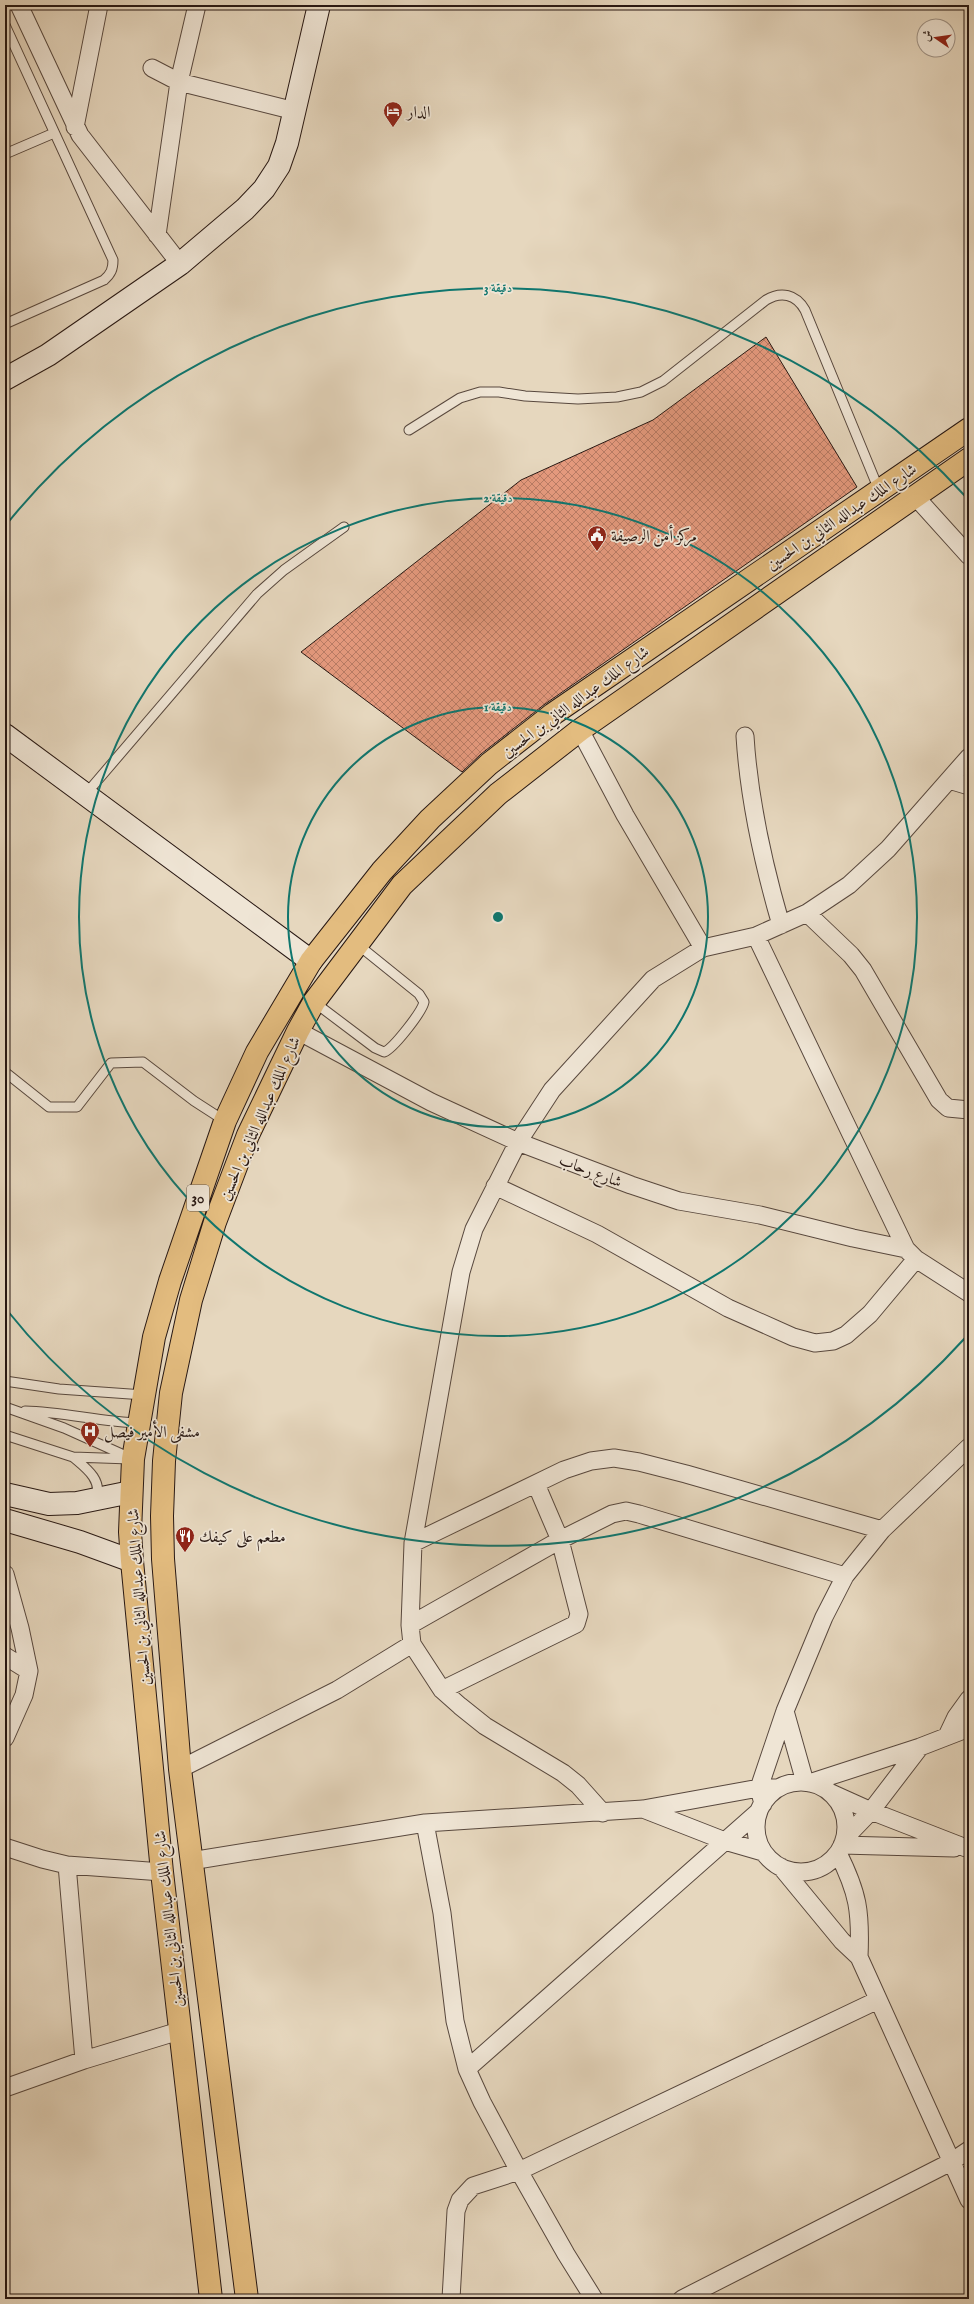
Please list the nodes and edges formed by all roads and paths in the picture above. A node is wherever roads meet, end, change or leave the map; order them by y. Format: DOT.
graph roads {
  1 [pos="19,5"];
  2 [pos="99,5"];
  3 [pos="197,5"];
  4 [pos="319,5"];
  5 [pos="5,25"];
  6 [pos="152,68"];
  7 [pos="179,82"];
  8 [pos="295,111"];
  9 [pos="75,127"];
  10 [pos="54,133"];
  11 [pos="5,154"];
  12 [pos="157,235"];
  13 [pos="180,264"];
  14 [pos="5,324"];
  15 [pos="5,379"];
  16 [pos="969,429"];
  17 [pos="409,430"];
  18 [pos="969,459"];
  19 [pos="879,490"];
  20 [pos="914,495"];
  21 [pos="344,527"];
  22 [pos="969,556"];
  23 [pos="653,645"];
  24 [pos="669,667"];
  25 [pos="580,730"];
  26 [pos="5,736"];
  27 [pos="745,736"];
  28 [pos="969,757"];
  29 [pos="949,780"];
  30 [pos="969,786"];
  31 [pos="85,795"];
  32 [pos="807,913"];
  33 [pos="781,925"];
  34 [pos="756,936"];
  35 [pos="356,944"];
  36 [pos="702,948"];
  37 [pos="312,961"];
  38 [pos="314,1002"];
  39 [pos="298,1031"];
  40 [pos="5,1072"];
  41 [pos="969,1110"];
  42 [pos="225,1121"];
  43 [pos="518,1142"];
  44 [pos="494,1186"];
  45 [pos="911,1254"];
  46 [pos="969,1293"];
  47 [pos="5,1381"];
  48 [pos="144,1395"];
  49 [pos="5,1407"];
  50 [pos="16,1410"];
  51 [pos="140,1423"];
  52 [pos="5,1435"];
  53 [pos="969,1447"];
  54 [pos="73,1457"];
  55 [pos="133,1459"];
  56 [pos="164,1461"];
  57 [pos="536,1484"];
  58 [pos="131,1492"];
  59 [pos="5,1494"];
  60 [pos="96,1499"];
  61 [pos="5,1520"];
  62 [pos="882,1530"];
  63 [pos="560,1540"];
  64 [pos="413,1543"];
  65 [pos="132,1561"];
  66 [pos="5,1574"];
  67 [pos="846,1576"];
  68 [pos="410,1625"];
  69 [pos="412,1644"];
  70 [pos="5,1656"];
  71 [pos="29,1671"];
  72 [pos="442,1690"];
  73 [pos="969,1699"];
  74 [pos="785,1711"];
  75 [pos="969,1728"];
  76 [pos="947,1736"];
  77 [pos="5,1738"];
  78 [pos="920,1746"];
  79 [pos="180,1769"];
  80 [pos="807,1782"];
  81 [pos="830,1793"];
  82 [pos="760,1801"];
  83 [pos="643,1809"];
  84 [pos="871,1811"];
  85 [pos="603,1813"];
  86 [pos="425,1822"];
  87 [pos="725,1841"];
  88 [pos="842,1845"];
  89 [pos="5,1847"];
  90 [pos="967,1848"];
  91 [pos="763,1852"];
  92 [pos="191,1861"];
  93 [pos="67,1865"];
  94 [pos="781,1867"];
  95 [pos="162,1872"];
  96 [pos="859,1957"];
  97 [pos="878,2000"];
  98 [pos="179,2031"];
  99 [pos="84,2060"];
  100 [pos="467,2069"];
  101 [pos="5,2088"];
  102 [pos="969,2150"];
  103 [pos="951,2162"];
  104 [pos="519,2171"];
  105 [pos="969,2200"];
  106 [pos="208,2298"];
  107 [pos="247,2299"];
  108 [pos="452,2299"];
  109 [pos="594,2299"];
  110 [pos="682,2299"];
  1 -- 9 [label="street"];
  2 -- 9 [label="street"];
  3 -- 7 [label="street"];
  4 -- 8 [label="street"];
  5 -- 10 [label="lane"];
  6 -- 7 [label="street"];
  7 -- 8 [label="street"];
  7 -- 12 [label="street"];
  8 -- 13 [label="street"];
  9 -- 12 [label="street"];
  10 -- 11 [label="lane"];
  10 -- 14 [label="lane"];
  12 -- 13 [label="street"];
  13 -- 15 [label="street"];
  16 -- 19 [label="main road, شارع الملك عبدالله الثاني بن الحسين / 30"];
  17 -- 19 [label="lane"];
  18 -- 20 [label="main road, شارع الملك عبدالله الثاني بن الحسين / 30"];
  19 -- 23 [label="main road, شارع الملك عبدالله الثاني بن الحسين / 30"];
  20 -- 22 [label="street"];
  20 -- 24 [label="main road, شارع الملك عبدالله الثاني بن الحسين / 30"];
  21 -- 31 [label="lane"];
  23 -- 24 [label="main road"];
  23 -- 37 [label="main road, شارع الملك عبدالله الثاني بن الحسين / 30"];
  24 -- 25 [label="main road, شارع الملك عبدالله الثاني بن الحسين / 30"];
  25 -- 35 [label="main road, شارع الملك عبدالله الثاني بن الحسين / 30"];
  25 -- 36 [label="street"];
  26 -- 31 [label="street"];
  27 -- 33 [label="street"];
  28 -- 29 [label="street"];
  29 -- 30 [label="street"];
  29 -- 32 [label="street"];
  31 -- 37 [label="street"];
  32 -- 33 [label="street"];
  32 -- 41 [label="street"];
  33 -- 34 [label="street"];
  34 -- 36 [label="street"];
  34 -- 45 [label="street"];
  35 -- 38 [label="main road, شارع الملك عبدالله الثاني بن الحسين / 30"];
  35 -- 38 [label="lane"];
  36 -- 43 [label="street"];
  37 -- 42 [label="main road, شارع الملك عبدالله الثاني بن الحسين / 30"];
  38 -- 39 [label="main road, شارع الملك عبدالله الثاني بن الحسين / 30"];
  39 -- 43 [label="street, شارع رحاب"];
  39 -- 56 [label="main road, شارع الملك عبدالله الثاني بن الحسين / 30"];
  40 -- 42 [label="lane"];
  42 -- 48 [label="main road, شارع الملك عبدالله الثاني بن الحسين / 30"];
  43 -- 44 [label="street"];
  43 -- 45 [label="street, شارع رحاب"];
  44 -- 45 [label="street"];
  44 -- 64 [label="street"];
  45 -- 46 [label="street"];
  47 -- 48 [label="lane"];
  48 -- 51 [label="main road, شارع الملك عبدالله الثاني بن الحسين / 30"];
  49 -- 50 [label="lane"];
  50 -- 51 [label="lane"];
  50 -- 55 [label="lane"];
  51 -- 55 [label="main road, شارع الملك عبدالله الثاني بن الحسين / 30"];
  52 -- 54 [label="lane"];
  53 -- 62 [label="street"];
  54 -- 55 [label="lane"];
  54 -- 60 [label="lane"];
  55 -- 56 [label="main road"];
  55 -- 58 [label="main road, شارع الملك عبدالله الثاني بن الحسين / 30"];
  56 -- 79 [label="main road, شارع الملك عبدالله الثاني بن الحسين / 30"];
  57 -- 62 [label="street"];
  57 -- 63 [label="street"];
  57 -- 64 [label="street"];
  58 -- 60 [label="street"];
  58 -- 65 [label="main road, شارع الملك عبدالله الثاني بن الحسين / 30"];
  59 -- 60 [label="street"];
  61 -- 65 [label="street"];
  62 -- 67 [label="street"];
  63 -- 67 [label="street"];
  63 -- 68 [label="street"];
  63 -- 72 [label="street"];
  64 -- 68 [label="street"];
  65 -- 95 [label="main road, شارع الملك عبدالله الثاني بن الحسين / 30"];
  66 -- 71 [label="street"];
  67 -- 74 [label="street"];
  68 -- 69 [label="street"];
  69 -- 72 [label="street"];
  69 -- 79 [label="street"];
  70 -- 71 [label="street"];
  71 -- 77 [label="street"];
  72 -- 85 [label="street"];
  73 -- 76 [label="street"];
  74 -- 80 [label="street"];
  74 -- 82 [label="street"];
  75 -- 76 [label="street"];
  76 -- 78 [label="street"];
  78 -- 80 [label="street"];
  78 -- 84 [label="street"];
  79 -- 92 [label="main road, شارع الملك عبدالله الثاني بن الحسين / 30"];
  80 -- 81 [label="street"];
  80 -- 82 [label="street"];
  81 -- 84 [label="street"];
  81 -- 88 [label="street"];
  82 -- 83 [label="street"];
  82 -- 87 [label="street"];
  82 -- 91 [label="street"];
  83 -- 85 [label="street"];
  83 -- 87 [label="street"];
  84 -- 88 [label="street"];
  84 -- 90 [label="street"];
  85 -- 86 [label="street"];
  86 -- 92 [label="street"];
  86 -- 100 [label="street"];
  87 -- 91 [label="street"];
  87 -- 100 [label="street"];
  88 -- 90 [label="street"];
  88 -- 94 [label="street"];
  88 -- 96 [label="street"];
  89 -- 93 [label="street"];
  91 -- 94 [label="street"];
  92 -- 107 [label="main road, شارع الملك عبدالله الثاني بن الحسين / 30"];
  93 -- 95 [label="street"];
  93 -- 99 [label="street"];
  94 -- 96 [label="street"];
  95 -- 98 [label="main road, شارع الملك عبدالله الثاني بن الحسين / 30"];
  96 -- 97 [label="street"];
  97 -- 103 [label="street"];
  97 -- 104 [label="street"];
  98 -- 99 [label="street"];
  98 -- 106 [label="main road, شارع الملك عبدالله الثاني بن الحسين / 30"];
  99 -- 101 [label="street"];
  100 -- 104 [label="street"];
  102 -- 103 [label="street"];
  103 -- 105 [label="street"];
  103 -- 110 [label="street"];
  104 -- 108 [label="street"];
  104 -- 109 [label="street"];
}
